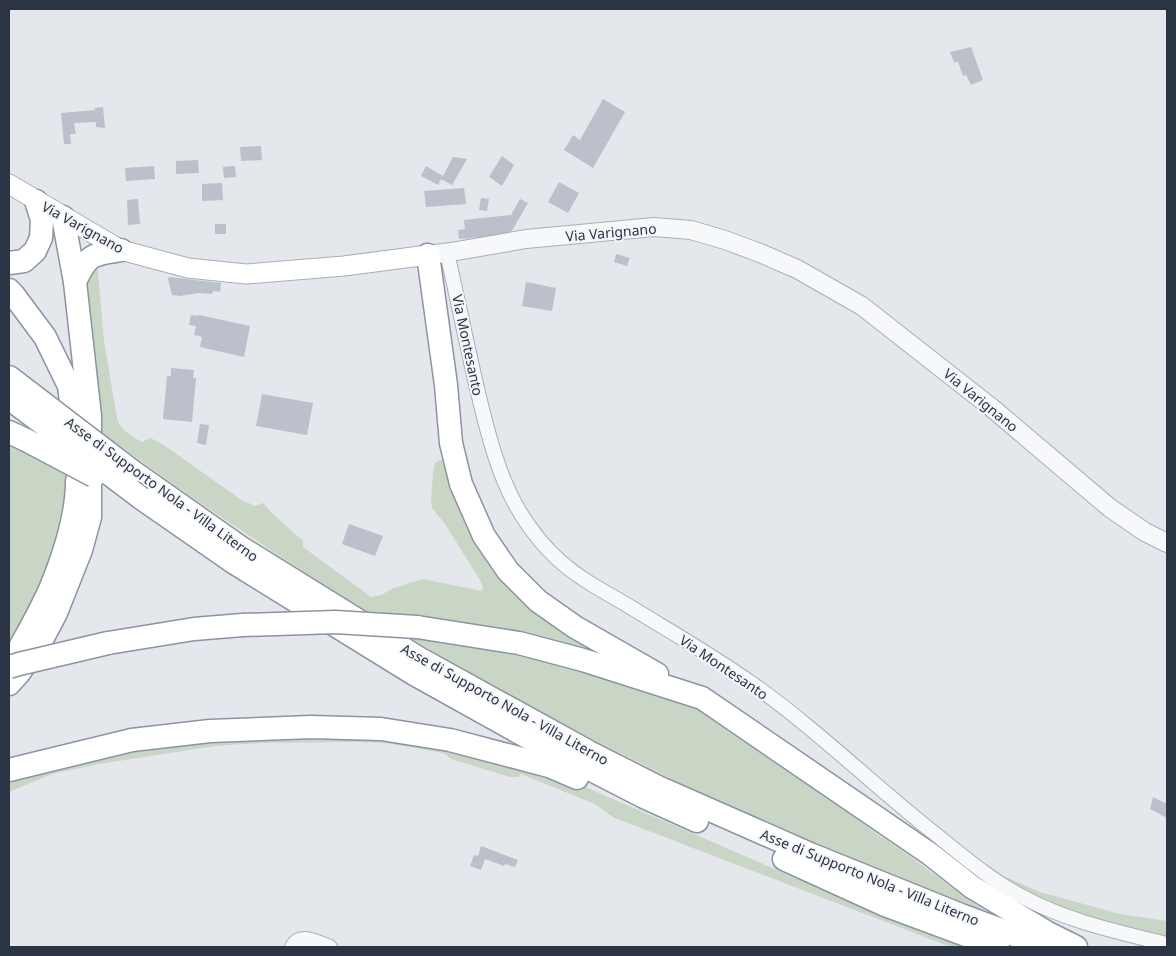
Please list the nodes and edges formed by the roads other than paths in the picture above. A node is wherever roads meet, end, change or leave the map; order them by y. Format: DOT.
graph roads {
  1 [pos="9,184"];
  2 [pos="36,201"];
  3 [pos="63,216"];
  4 [pos="121,250"];
  5 [pos="437,254"];
  6 [pos="9,263"];
  7 [pos="75,282"];
  8 [pos="9,290"];
  9 [pos="9,377"];
  10 [pos="20,400"];
  11 [pos="18,436"];
  12 [pos="141,498"];
  13 [pos="1167,543"];
  14 [pos="9,663"];
  15 [pos="9,667"];
  16 [pos="9,684"];
  17 [pos="702,698"];
  18 [pos="9,770"];
  19 [pos="622,786"];
  20 [pos="1167,944"];
  21 [pos="292,947"];
  22 [pos="330,947"];
  23 [pos="998,947"];
  24 [pos="1047,947"];
  25 [pos="1076,947"];
  1 -- 2 [label="main road, Via Varignano"];
  2 -- 3 [label="main road, Via Varignano"];
  2 -- 6 [label="highway"];
  3 -- 4 [label="main road, Via Varignano"];
  3 -- 7 [label="highway"];
  4 -- 5 [label="main road, Via Varignano"];
  4 -- 7 [label="highway"];
  5 -- 13 [label="street, Via Varignano"];
  5 -- 17 [label="highway"];
  5 -- 20 [label="street, Via Montesanto"];
  7 -- 16 [label="highway"];
  8 -- 14 [label="highway"];
  9 -- 10 [label="highway, Asse di Supporto Nola - Villa Literno"];
  10 -- 12 [label="highway, Asse di Supporto Nola - Villa Literno, bridge"];
  10 -- 24 [label="highway, Asse di Supporto Nola - Villa Literno, bridge"];
  11 -- 12 [label="highway, bridge"];
  12 -- 19 [label="highway, Asse di Supporto Nola - Villa Literno"];
  15 -- 17 [label="highway, bridge"];
  17 -- 25 [label="highway"];
  18 -- 19 [label="highway"];
  19 -- 23 [label="highway, Asse di Supporto Nola - Villa Literno"];
  21 -- 22 [label="street"];
}
